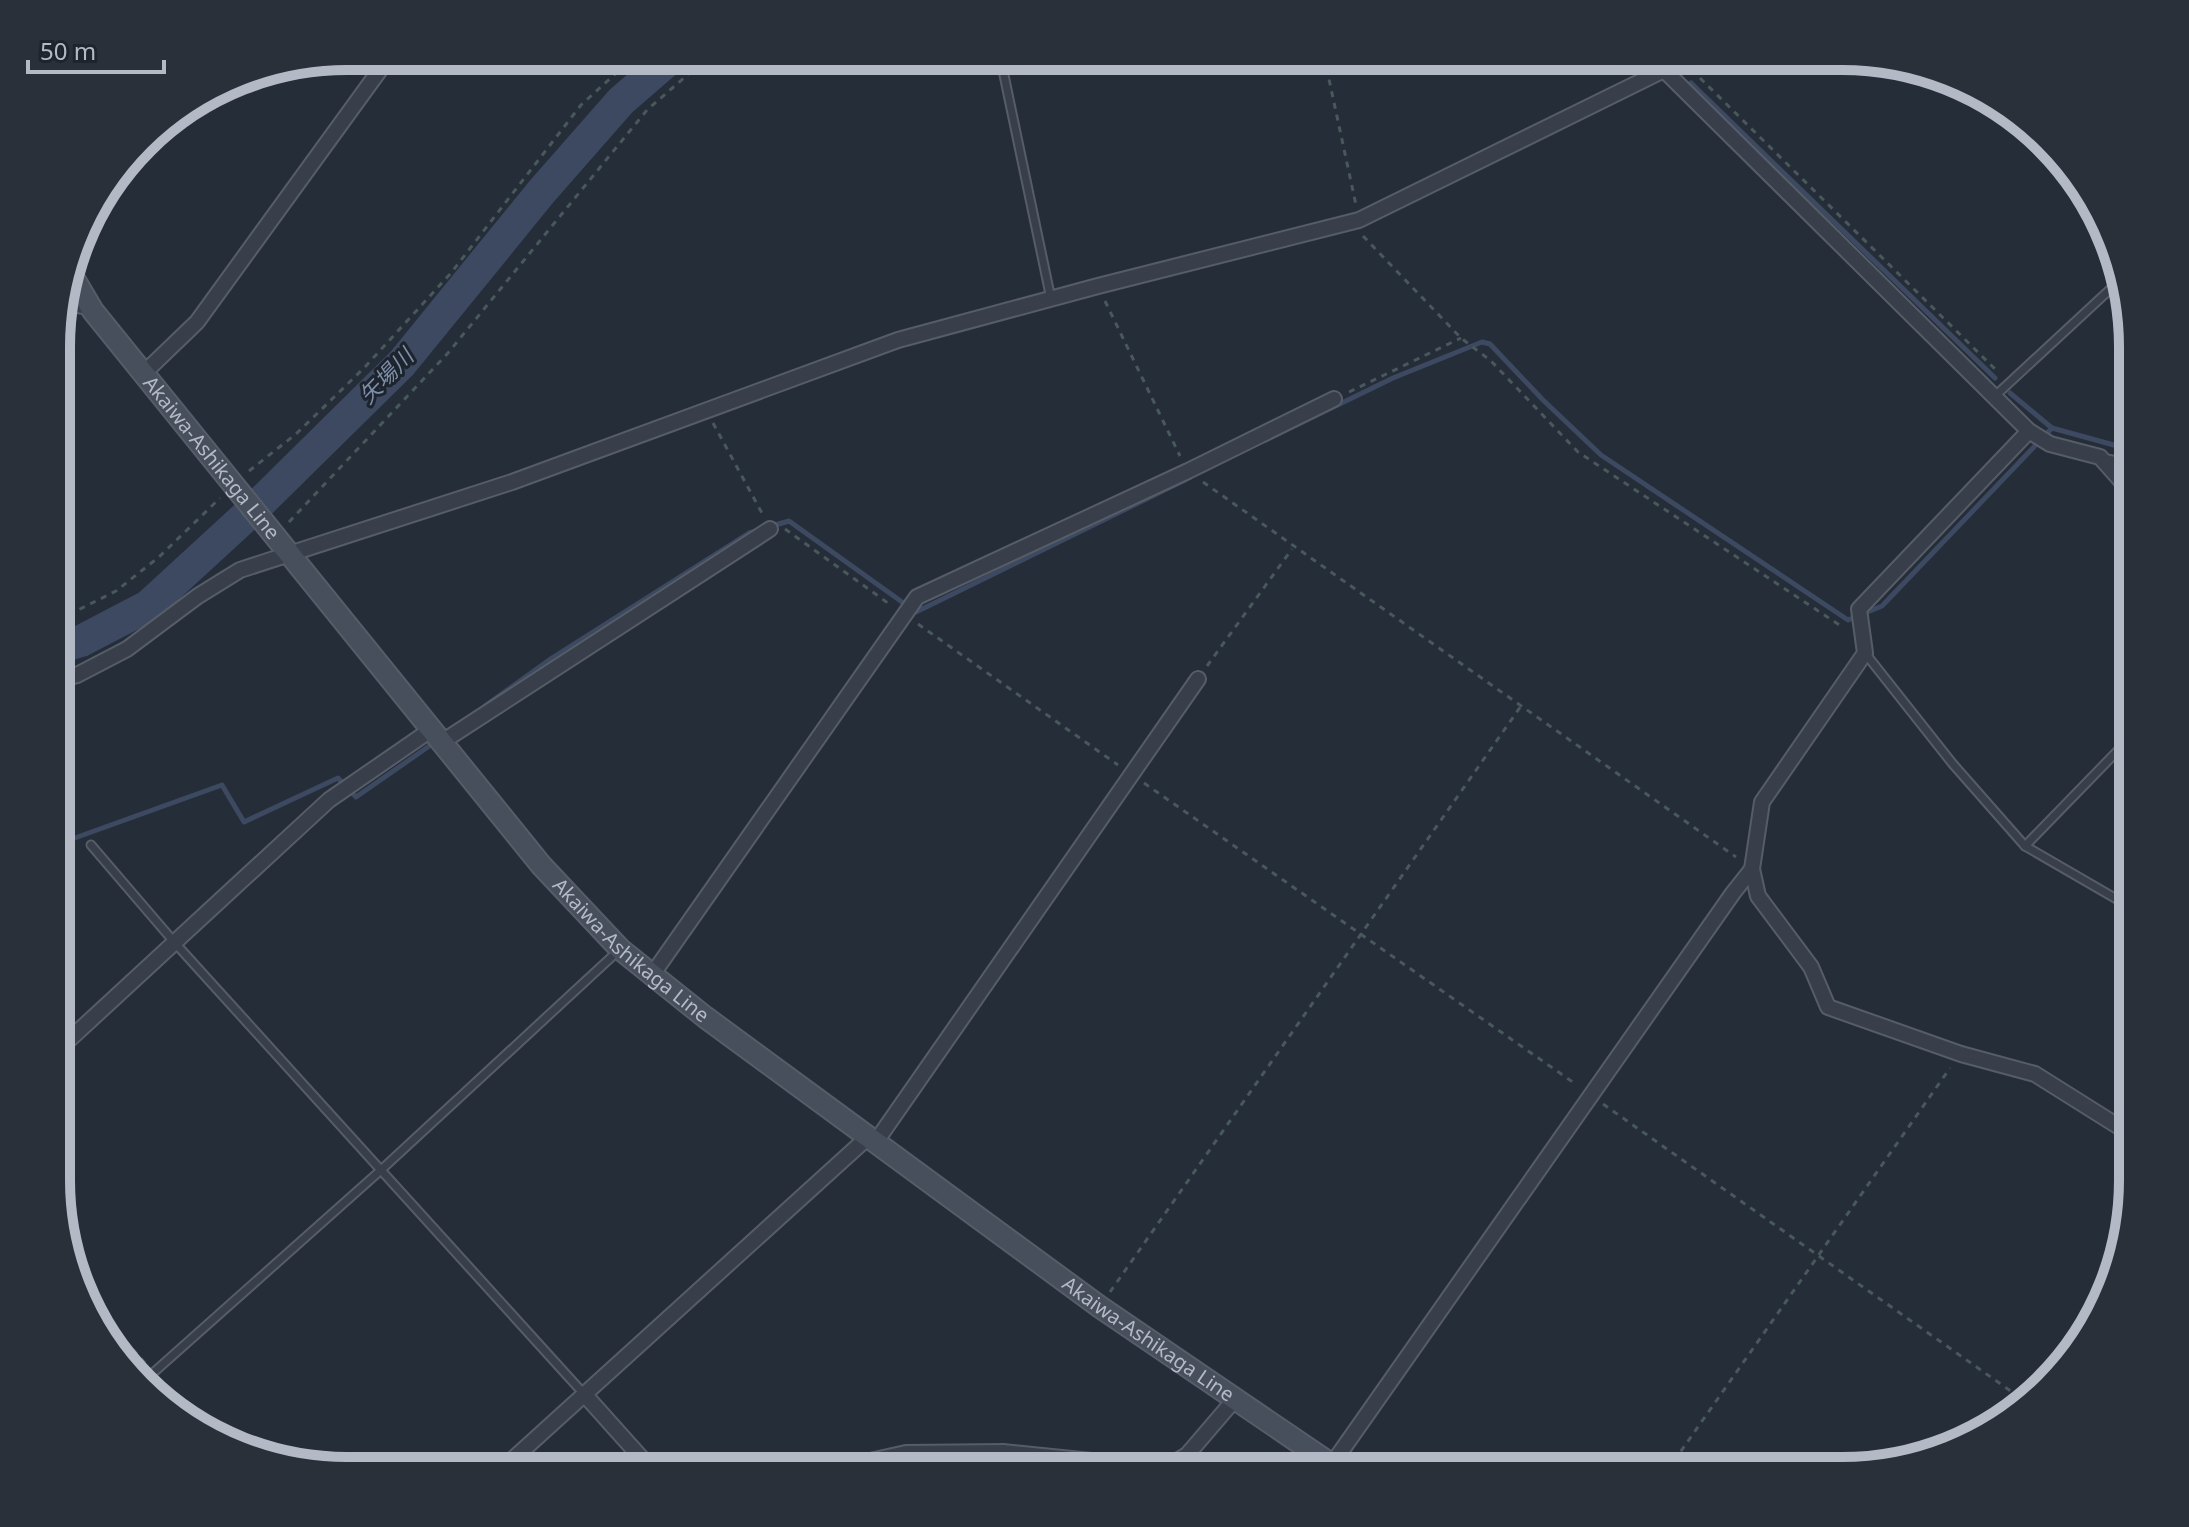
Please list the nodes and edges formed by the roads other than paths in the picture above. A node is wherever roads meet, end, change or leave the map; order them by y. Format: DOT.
graph roads {
  1 [pos="380,70"];
  2 [pos="1003,70"];
  3 [pos="1662,71"];
  4 [pos="1665,71"];
  5 [pos="77,284"];
  6 [pos="2112,287"];
  7 [pos="1051,299"];
  8 [pos="73,308"];
  9 [pos="93,311"];
  10 [pos="144,373"];
  11 [pos="1995,396"];
  12 [pos="1334,399"];
  13 [pos="2029,431"];
  14 [pos="2100,457"];
  15 [pos="2118,461"];
  16 [pos="2118,477"];
  17 [pos="770,529"];
  18 [pos="292,554"];
  19 [pos="1863,647"];
  20 [pos="70,677"];
  21 [pos="1198,679"];
  22 [pos="437,736"];
  23 [pos="2118,750"];
  24 [pos="91,845"];
  25 [pos="2025,846"];
  26 [pos="1752,869"];
  27 [pos="2118,900"];
  28 [pos="175,943"];
  29 [pos="620,949"];
  30 [pos="652,975"];
  31 [pos="71,1038"];
  32 [pos="2118,1126"];
  33 [pos="871,1140"];
  34 [pos="381,1170"];
  35 [pos="150,1375"];
  36 [pos="585,1395"];
  37 [pos="1235,1399"];
  38 [pos="921,1453"];
  39 [pos="517,1456"];
  40 [pos="640,1456"];
  41 [pos="881,1456"];
  42 [pos="922,1456"];
  43 [pos="1047,1456"];
  44 [pos="1184,1457"];
  45 [pos="1316,1457"];
  46 [pos="1342,1457"];
  1 -- 10 [label="street"];
  2 -- 7 [label="lane"];
  3 -- 7 [label="street"];
  4 -- 11 [label="street"];
  5 -- 9 [label="main road, Akaiwa-Ashikaga Line"];
  6 -- 11 [label="lane"];
  7 -- 18 [label="street"];
  8 -- 9 [label="lane"];
  9 -- 10 [label="main road, Akaiwa-Ashikaga Line"];
  10 -- 18 [label="main road, Akaiwa-Ashikaga Line"];
  11 -- 13 [label="street"];
  12 -- 30 [label="street"];
  13 -- 14 [label="street"];
  13 -- 19 [label="street"];
  14 -- 15 [label="lane"];
  14 -- 16 [label="street"];
  17 -- 22 [label="street"];
  18 -- 20 [label="street"];
  18 -- 22 [label="main road, Akaiwa-Ashikaga Line"];
  19 -- 25 [label="lane"];
  19 -- 26 [label="street"];
  21 -- 33 [label="street"];
  22 -- 28 [label="street"];
  22 -- 29 [label="main road, Akaiwa-Ashikaga Line"];
  23 -- 25 [label="lane"];
  24 -- 28 [label="lane"];
  25 -- 27 [label="lane"];
  26 -- 32 [label="street"];
  26 -- 46 [label="street"];
  28 -- 31 [label="street"];
  28 -- 34 [label="lane"];
  29 -- 30 [label="main road, Akaiwa-Ashikaga Line"];
  29 -- 34 [label="lane"];
  30 -- 33 [label="main road, Akaiwa-Ashikaga Line"];
  33 -- 36 [label="street"];
  33 -- 37 [label="main road, Akaiwa-Ashikaga Line"];
  34 -- 35 [label="lane"];
  34 -- 36 [label="lane"];
  36 -- 39 [label="street"];
  36 -- 40 [label="street"];
  37 -- 44 [label="street"];
  37 -- 45 [label="main road, Akaiwa-Ashikaga Line"];
  38 -- 41 [label="street"];
  38 -- 42 [label="street"];
  38 -- 43 [label="street"];
}
